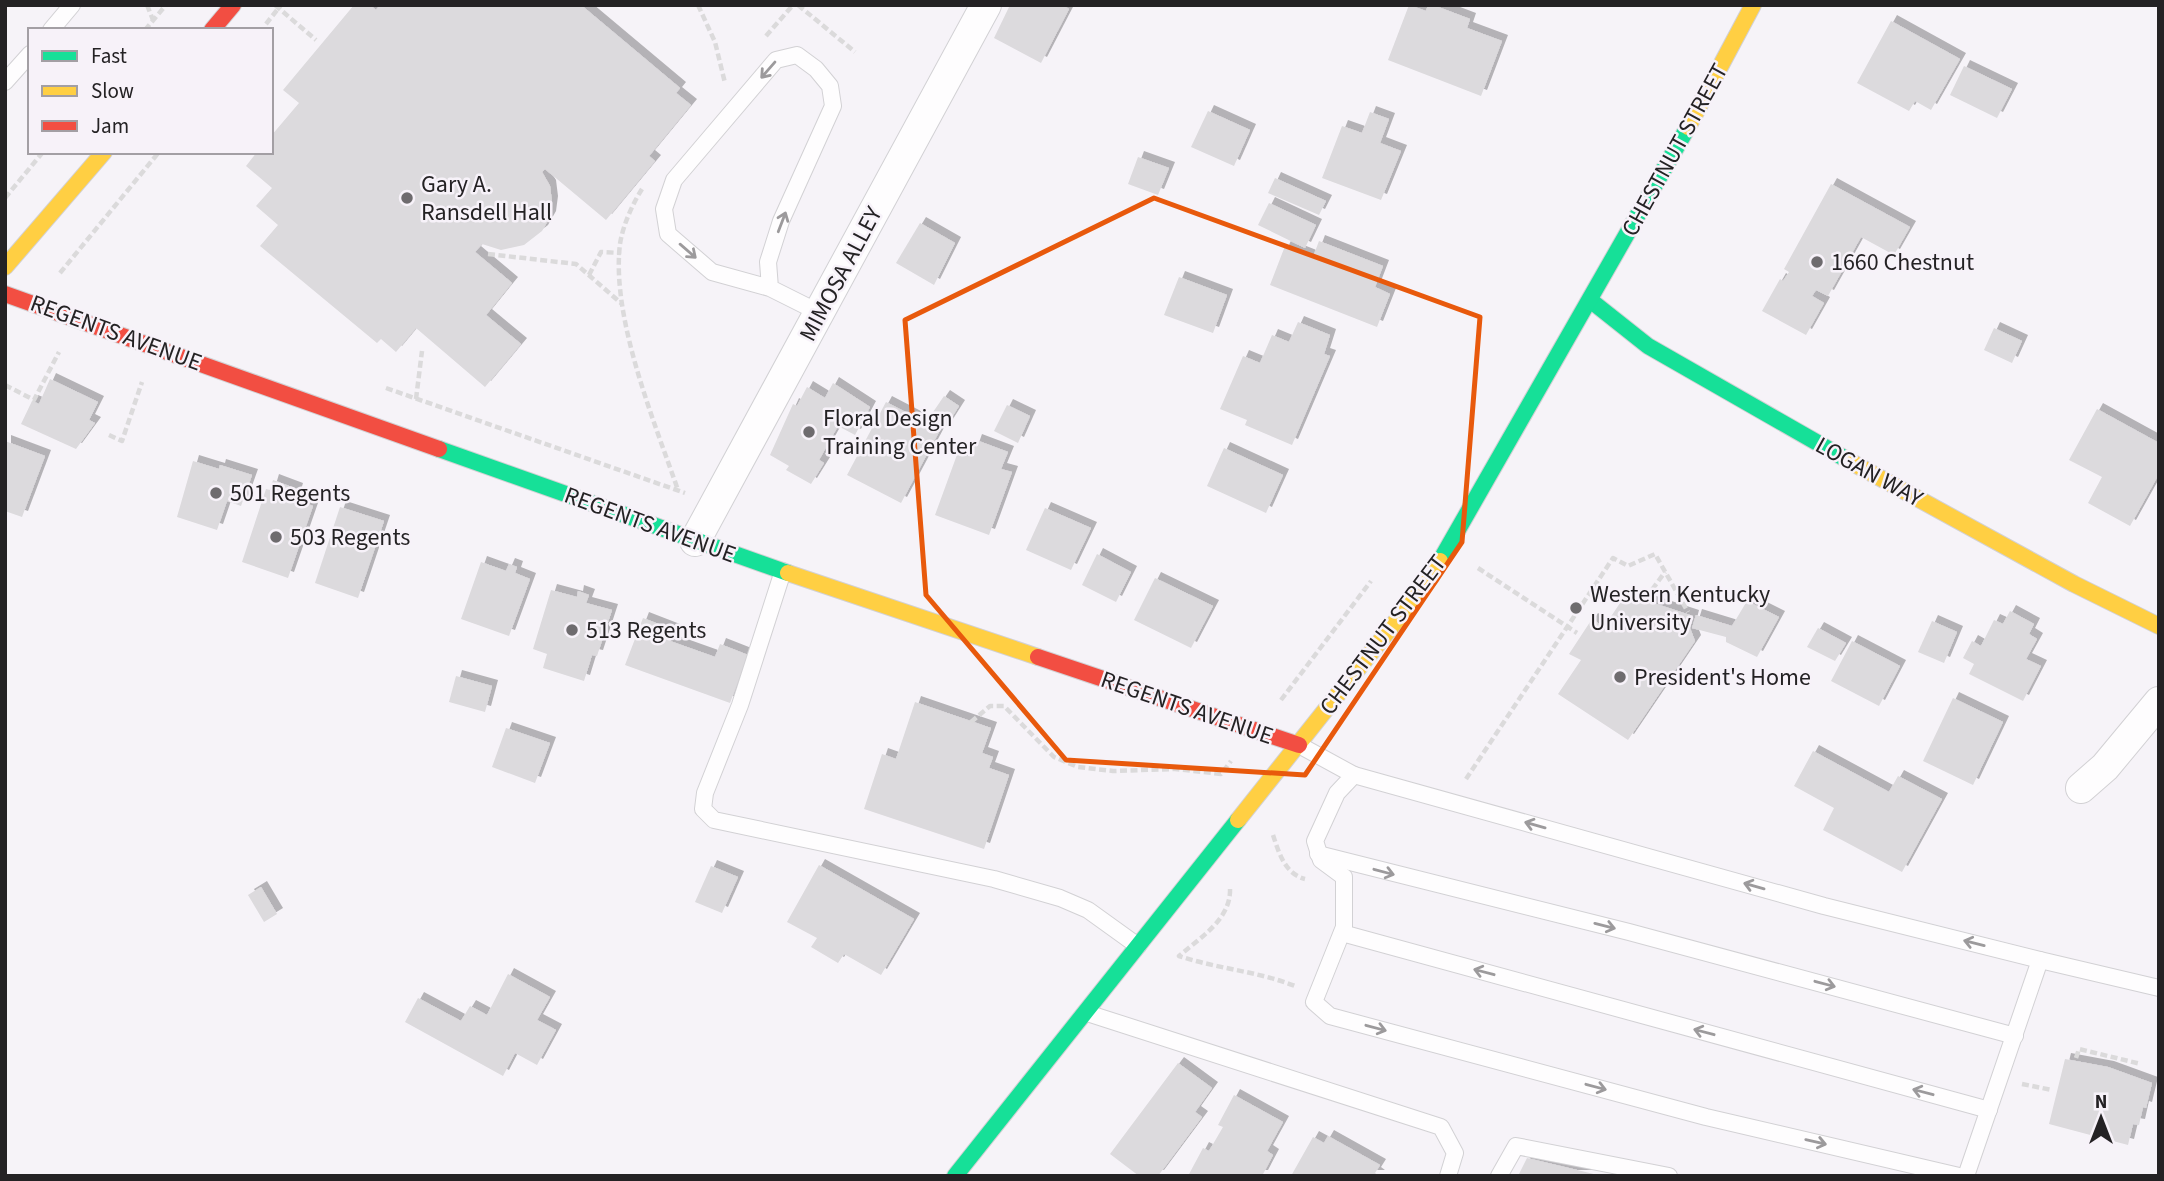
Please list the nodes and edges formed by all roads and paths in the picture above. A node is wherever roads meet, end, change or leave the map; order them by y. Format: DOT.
graph roads {
  1 [pos="72,5"];
  2 [pos="147,5"];
  3 [pos="166,5"];
  4 [pos="233,5"];
  5 [pos="698,5"];
  6 [pos="798,5"];
  7 [pos="986,5"];
  8 [pos="1753,5"];
  9 [pos="278,6"];
  10 [pos="153,20"];
  11 [pos="53,28"];
  12 [pos="147,28"];
  13 [pos="214,28"];
  14 [pos="262,28"];
  15 [pos="316,40"];
  16 [pos="855,52"];
  17 [pos="28,56"];
  18 [pos="5,82"];
  19 [pos="717,93"];
  20 [pos="41,154"];
  21 [pos="102,154"];
  22 [pos="157,154"];
  23 [pos="648,181"];
  24 [pos="5,198"];
  25 [pos="621,253"];
  26 [pos="488,254"];
  27 [pos="5,267"];
  28 [pos="60,273"];
  29 [pos="589,275"];
  30 [pos="769,288"];
  31 [pos="5,294"];
  32 [pos="1590,300"];
  33 [pos="622,304"];
  34 [pos="820,313"];
  35 [pos="63,345"];
  36 [pos="422,351"];
  37 [pos="145,371"];
  38 [pos="5,385"];
  39 [pos="109,435"];
  40 [pos="695,541"];
  41 [pos="1473,564"];
  42 [pos="783,571"];
  43 [pos="1665,572"];
  44 [pos="1371,581"];
  45 [pos="1646,598"];
  46 [pos="1688,612"];
  47 [pos="2159,626"];
  48 [pos="1568,627"];
  49 [pos="1577,633"];
  50 [pos="2159,702"];
  51 [pos="1274,706"];
  52 [pos="971,722"];
  53 [pos="1298,746"];
  54 [pos="1237,753"];
  55 [pos="1354,775"];
  56 [pos="1466,779"];
  57 [pos="2081,788"];
  58 [pos="1272,831"];
  59 [pos="1264,841"];
  60 [pos="1318,854"];
  61 [pos="1231,883"];
  62 [pos="1342,933"];
  63 [pos="1138,946"];
  64 [pos="2040,960"];
  65 [pos="2159,988"];
  66 [pos="1303,989"];
  67 [pos="1084,1012"];
  68 [pos="2015,1037"];
  69 [pos="2076,1058"];
  70 [pos="2141,1064"];
  71 [pos="2017,1083"];
  72 [pos="2052,1090"];
  73 [pos="1989,1110"];
  74 [pos="955,1176"];
  75 [pos="1448,1176"];
  76 [pos="1499,1176"];
  77 [pos="1669,1176"];
  78 [pos="1959,1176"];
  79 [pos="1966,1176"];
  1 -- 11 [label="lane"];
  2 -- 10 [label="path"];
  3 -- 10 [label="path"];
  4 -- 13 [label="street"];
  5 -- 19 [label="path"];
  6 -- 16 [label="path"];
  7 -- 34 [label="street, MIMOSA ALLEY"];
  8 -- 32 [label="street, CHESTNUT STREET"];
  9 -- 14 [label="path"];
  9 -- 15 [label="path"];
  10 -- 12 [label="path"];
  17 -- 18 [label="lane"];
  20 -- 24 [label="path"];
  21 -- 27 [label="street"];
  22 -- 28 [label="path"];
  23 -- 25 [label="path"];
  25 -- 29 [label="path"];
  25 -- 33 [label="path"];
  26 -- 29 [label="path"];
  29 -- 33 [label="path"];
  30 -- 30 [label="lane, one-way"];
  30 -- 34 [label="lane"];
  31 -- 40 [label="street, REGENTS AVENUE"];
  32 -- 47 [label="street, LOGAN WAY"];
  32 -- 53 [label="street, CHESTNUT STREET"];
  33 -- 36 [label="path"];
  34 -- 40 [label="street, MIMOSA ALLEY"];
  35 -- 38 [label="path"];
  37 -- 39 [label="path"];
  40 -- 42 [label="street, REGENTS AVENUE"];
  41 -- 48 [label="path"];
  42 -- 53 [label="street, REGENTS AVENUE"];
  42 -- 63 [label="lane"];
  43 -- 45 [label="path"];
  43 -- 46 [label="path"];
  43 -- 48 [label="path"];
  44 -- 51 [label="path"];
  48 -- 49 [label="path"];
  48 -- 56 [label="path"];
  50 -- 57 [label="street"];
  52 -- 54 [label="path"];
  53 -- 55 [label="lane"];
  53 -- 63 [label="street, CHESTNUT STREET"];
  55 -- 60 [label="lane"];
  64 -- 55 [label="lane, one-way"];
  58 -- 59 [label="path"];
  60 -- 62 [label="lane"];
  60 -- 68 [label="lane, one-way"];
  61 -- 66 [label="path"];
  73 -- 62 [label="lane, one-way"];
  62 -- 78 [label="lane, one-way"];
  63 -- 67 [label="street, CHESTNUT STREET"];
  64 -- 65 [label="lane"];
  64 -- 68 [label="lane"];
  67 -- 74 [label="street, CHESTNUT STREET"];
  67 -- 75 [label="lane"];
  68 -- 73 [label="lane"];
  69 -- 70 [label="path"];
  71 -- 72 [label="path"];
  73 -- 79 [label="lane"];
  76 -- 77 [label="lane"];
}
